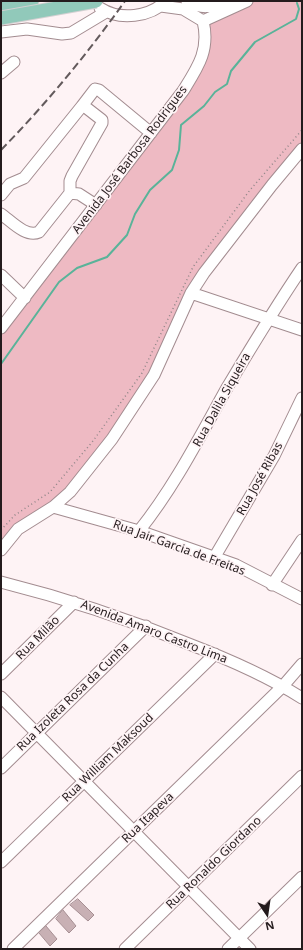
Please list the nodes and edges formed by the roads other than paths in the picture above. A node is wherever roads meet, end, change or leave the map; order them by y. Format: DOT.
graph roads {
  1 [pos="32,1"];
  2 [pos="96,1"];
  3 [pos="187,1"];
  4 [pos="226,1"];
  5 [pos="247,1"];
  6 [pos="164,4"];
  7 [pos="1,6"];
  8 [pos="106,12"];
  9 [pos="1,18"];
  10 [pos="203,21"];
  11 [pos="1,32"];
  12 [pos="14,62"];
  13 [pos="1,72"];
  14 [pos="82,106"];
  15 [pos="151,133"];
  16 [pos="302,149"];
  17 [pos="70,193"];
  18 [pos="1,195"];
  19 [pos="96,205"];
  20 [pos="1,214"];
  21 [pos="302,268"];
  22 [pos="1,275"];
  23 [pos="191,293"];
  24 [pos="25,298"];
  25 [pos="269,318"];
  26 [pos="1,328"];
  27 [pos="302,330"];
  28 [pos="302,398"];
  29 [pos="53,507"];
  30 [pos="139,531"];
  31 [pos="302,540"];
  32 [pos="1,550"];
  33 [pos="214,558"];
  34 [pos="1,582"];
  35 [pos="272,585"];
  36 [pos="302,598"];
  37 [pos="74,602"];
  38 [pos="146,626"];
  39 [pos="215,654"];
  40 [pos="302,664"];
  41 [pos="1,674"];
  42 [pos="283,686"];
  43 [pos="1,697"];
  44 [pos="302,698"];
  45 [pos="37,733"];
  46 [pos="1,768"];
  47 [pos="302,776"];
  48 [pos="85,782"];
  49 [pos="134,832"];
  50 [pos="1,862"];
  51 [pos="302,877"];
  52 [pos="189,887"];
  53 [pos="239,938"];
  54 [pos="13,949"];
  55 [pos="125,949"];
  56 [pos="228,949"];
  57 [pos="250,949"];
  1 -- 7 [label="main road"];
  2 -- 8 [label="street"];
  2 -- 9 [label="main road, bridge"];
  3 -- 4 [label="street"];
  5 -- 10 [label="street"];
  6 -- 8 [label="street"];
  6 -- 10 [label="street"];
  8 -- 11 [label="street"];
  10 -- 15 [label="street, Avenida José Barbosa Rodrigues"];
  12 -- 13 [label="street"];
  14 -- 15 [label="street"];
  14 -- 17 [label="street"];
  14 -- 18 [label="street"];
  15 -- 19 [label="street, Avenida José Barbosa Rodrigues"];
  16 -- 23 [label="street"];
  17 -- 19 [label="street"];
  17 -- 20 [label="street"];
  19 -- 24 [label="street, Avenida José Barbosa Rodrigues"];
  21 -- 25 [label="street, Rua Dalila Siqueira"];
  22 -- 24 [label="street"];
  23 -- 25 [label="street"];
  23 -- 29 [label="street"];
  24 -- 26 [label="street, Avenida José Barbosa Rodrigues"];
  25 -- 27 [label="street"];
  25 -- 30 [label="street, Rua Dalila Siqueira"];
  28 -- 33 [label="street, Rua José Ribas"];
  29 -- 30 [label="street, Rua Jair Garcia de Freitas"];
  29 -- 32 [label="street"];
  30 -- 33 [label="street, Rua Jair Garcia de Freitas"];
  31 -- 35 [label="street"];
  33 -- 35 [label="street, Rua Jair Garcia de Freitas"];
  34 -- 37 [label="street, Avenida Amaro Castro Lima"];
  35 -- 36 [label="street, Rua Jair Garcia de Freitas"];
  37 -- 38 [label="street, Avenida Amaro Castro Lima"];
  37 -- 41 [label="street, Rua Milão"];
  38 -- 39 [label="street, Avenida Amaro Castro Lima"];
  38 -- 45 [label="street, Rua Izoleta Rosa da Cunha"];
  39 -- 42 [label="street, Avenida Amaro Castro Lima"];
  39 -- 48 [label="street, Rua William Maksoud"];
  40 -- 42 [label="street, Rua Itapeva"];
  42 -- 44 [label="street, Avenida Amaro Castro Lima"];
  42 -- 49 [label="street, Rua Itapeva"];
  43 -- 45 [label="street"];
  45 -- 46 [label="street, Rua Izoleta Rosa da Cunha"];
  45 -- 48 [label="street"];
  47 -- 52 [label="street, Rua Ronaldo Giordano"];
  48 -- 49 [label="street"];
  48 -- 50 [label="street, Rua William Maksoud"];
  49 -- 52 [label="street"];
  49 -- 54 [label="street, Rua Itapeva"];
  51 -- 53 [label="street"];
  52 -- 53 [label="street"];
  52 -- 55 [label="street, Rua Ronaldo Giordano"];
  53 -- 56 [label="street"];
  53 -- 57 [label="street"];
}
